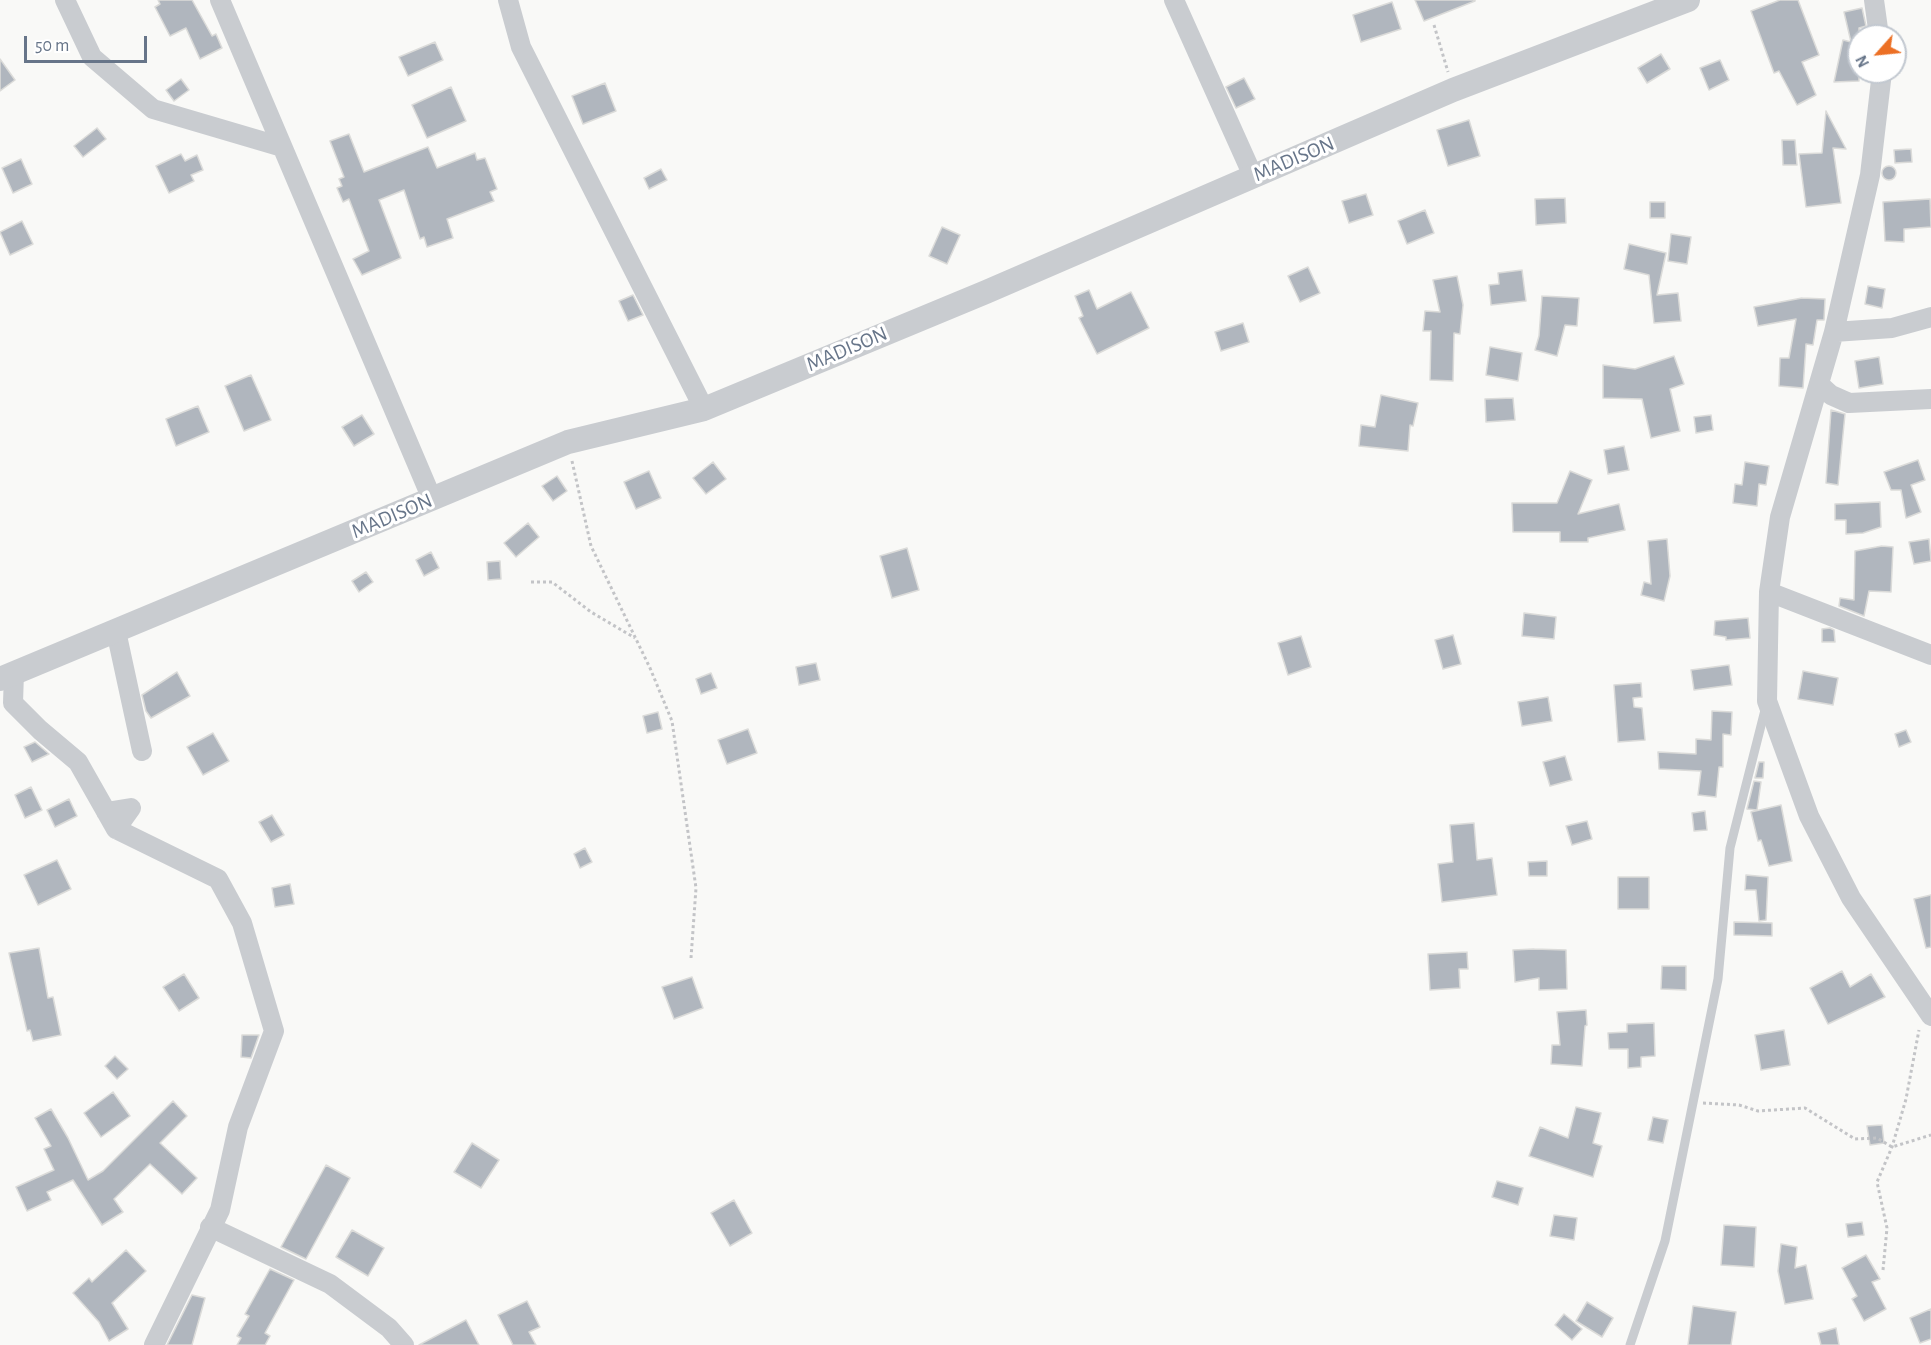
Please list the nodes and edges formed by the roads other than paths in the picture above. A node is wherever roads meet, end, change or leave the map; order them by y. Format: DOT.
graph roads {
  1 [pos="65,0"];
  2 [pos="220,0"];
  3 [pos="508,0"];
  4 [pos="1174,0"];
  5 [pos="1688,0"];
  6 [pos="1874,0"];
  7 [pos="1877,24"];
  8 [pos="1881,84"];
  9 [pos="282,147"];
  10 [pos="1253,176"];
  11 [pos="1931,317"];
  12 [pos="1834,332"];
  13 [pos="1819,384"];
  14 [pos="1931,399"];
  15 [pos="704,409"];
  16 [pos="432,499"];
  17 [pos="1769,592"];
  18 [pos="116,631"];
  19 [pos="1931,656"];
  20 [pos="7,676"];
  21 [pos="1767,701"];
  22 [pos="142,751"];
  23 [pos="1927,1010"];
  24 [pos="210,1227"];
  25 [pos="154,1345"];
  26 [pos="404,1345"];
  27 [pos="1630,1345"];
  1 -- 9 [label="street"];
  2 -- 9 [label="street"];
  3 -- 15 [label="street"];
  4 -- 10 [label="street"];
  5 -- 10 [label="street, MADISON"];
  6 -- 7 [label="street"];
  8 -- 12 [label="street"];
  9 -- 16 [label="street"];
  10 -- 15 [label="street, MADISON"];
  11 -- 12 [label="street"];
  12 -- 13 [label="street"];
  13 -- 14 [label="street"];
  13 -- 17 [label="street"];
  15 -- 16 [label="street, MADISON"];
  16 -- 18 [label="street, MADISON"];
  17 -- 19 [label="street"];
  17 -- 21 [label="street"];
  18 -- 20 [label="street, MADISON"];
  18 -- 22 [label="street"];
  20 -- 24 [label="street"];
  21 -- 23 [label="street"];
  21 -- 27 [label="lane"];
  24 -- 25 [label="street"];
  24 -- 26 [label="street"];
}
